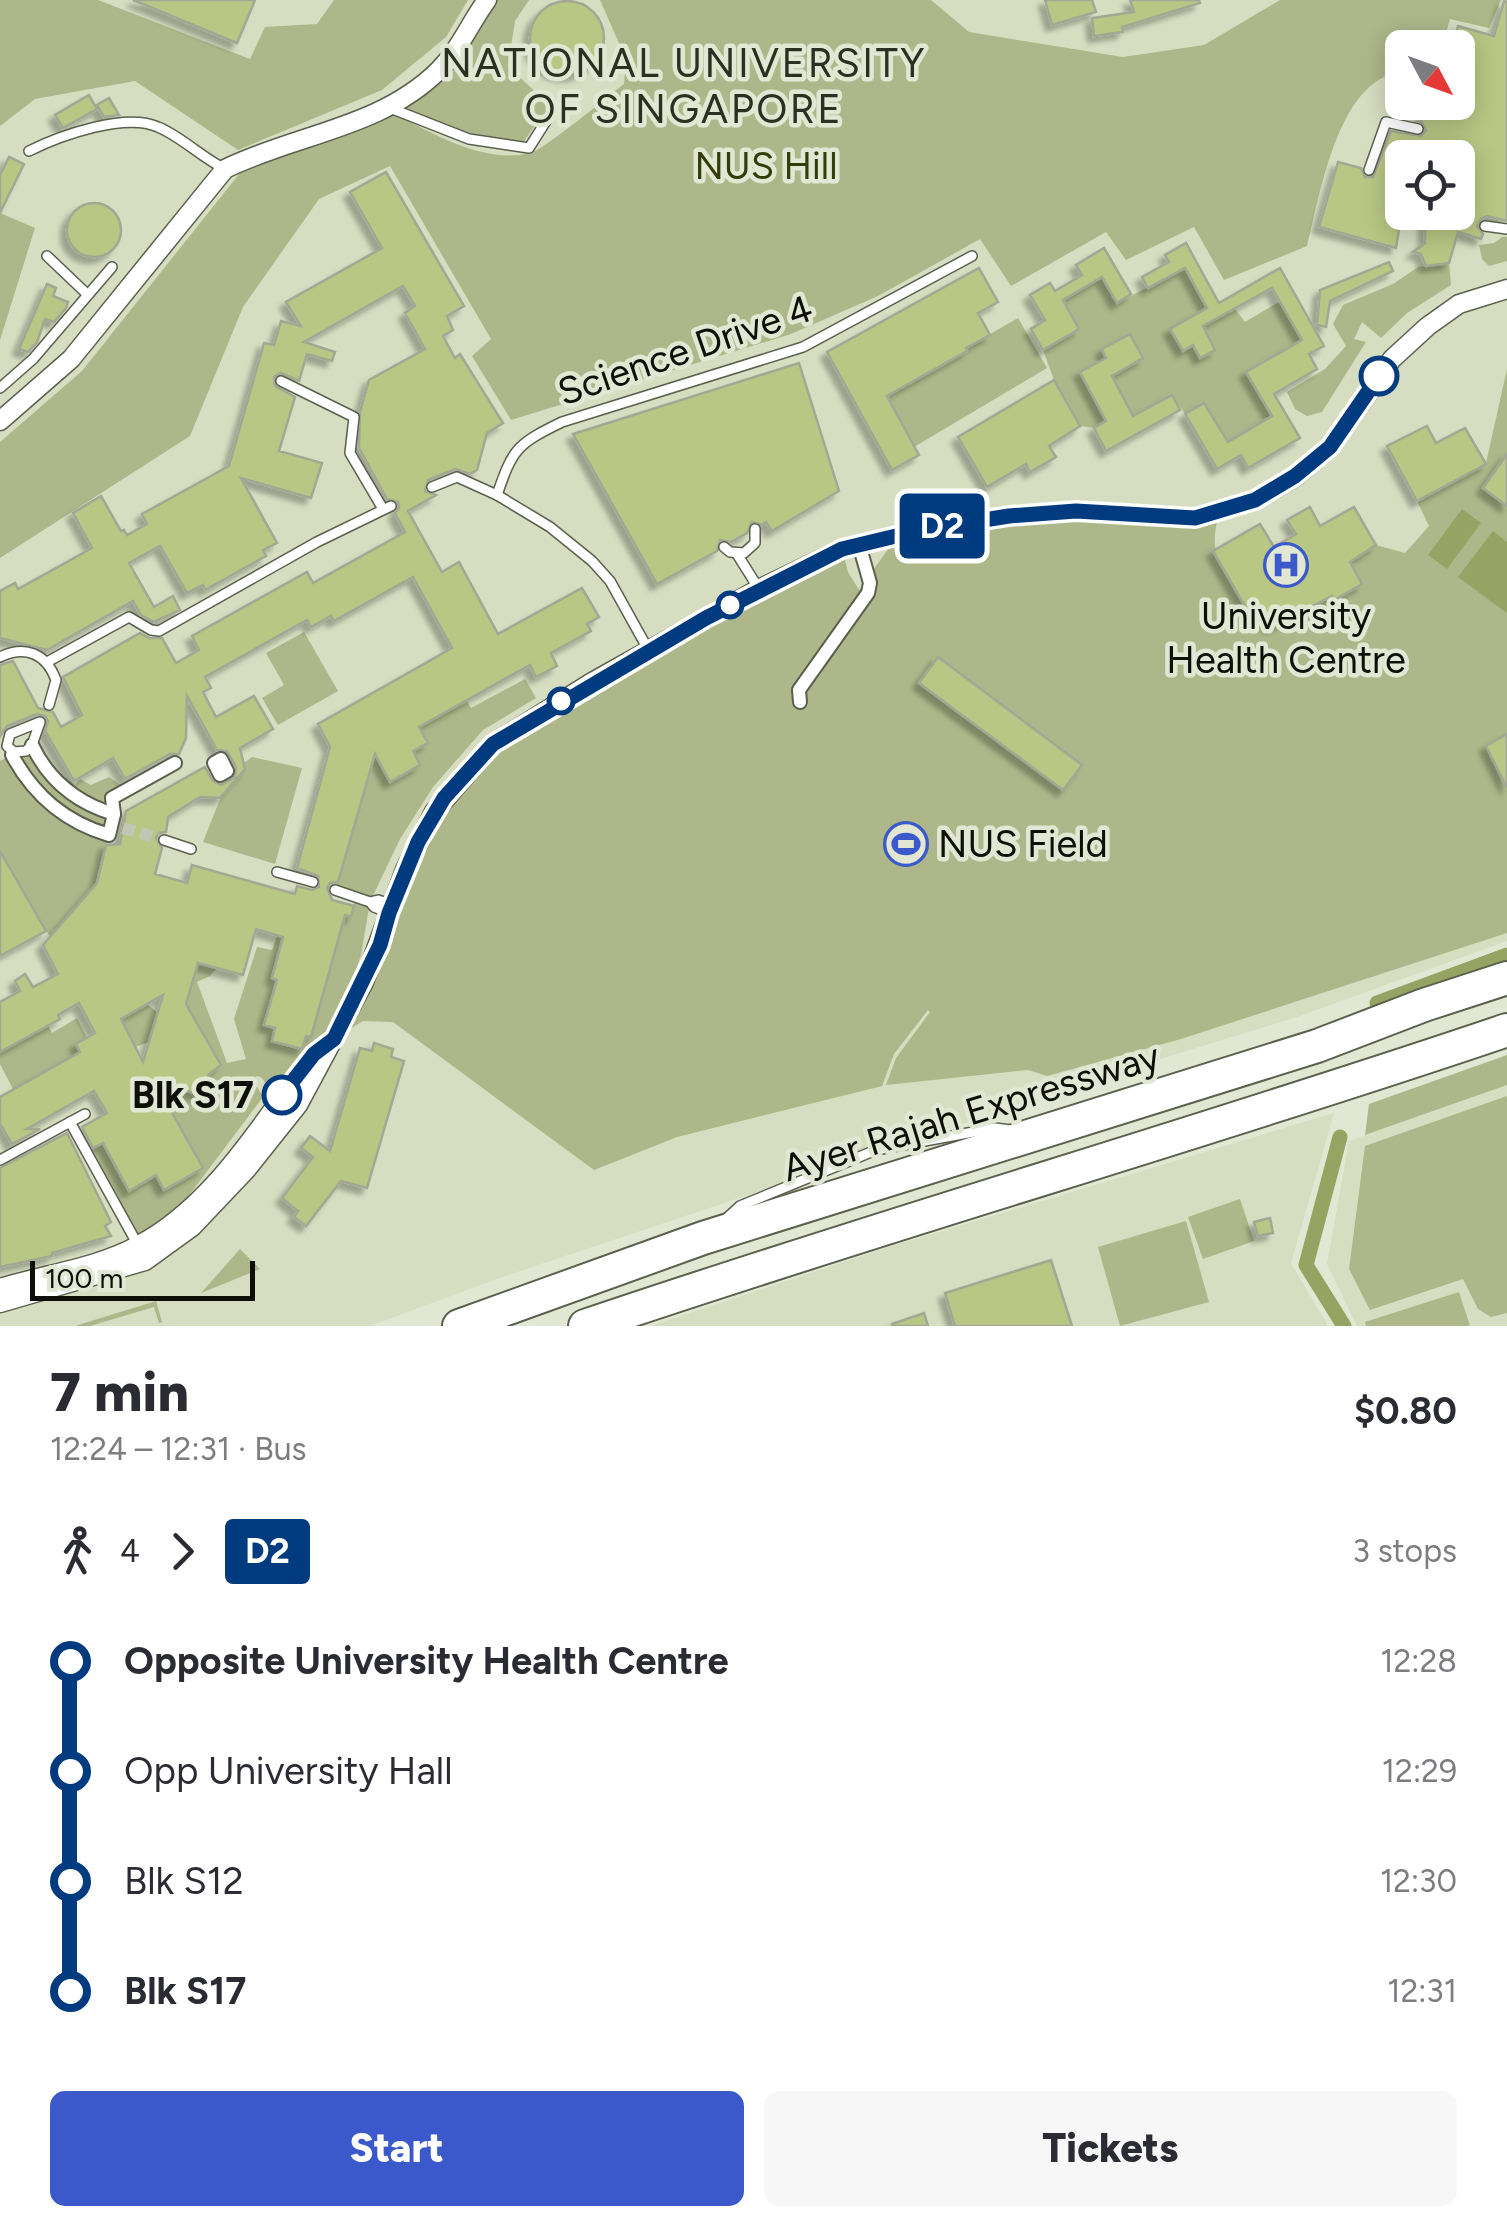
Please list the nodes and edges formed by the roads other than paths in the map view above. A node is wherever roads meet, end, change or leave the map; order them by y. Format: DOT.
graph roads {
  1 [pos="487,0"];
  2 [pos="390,108"];
  3 [pos="553,110"];
  4 [pos="1418,130"];
  5 [pos="29,151"];
  6 [pos="225,169"];
  7 [pos="1369,170"];
  8 [pos="1485,226"];
  9 [pos="1507,229"];
  10 [pos="48,256"];
  11 [pos="972,256"];
  12 [pos="112,268"];
  13 [pos="1507,289"];
  14 [pos="88,294"];
  15 [pos="281,380"];
  16 [pos="0,388"];
  17 [pos="0,421"];
  18 [pos="432,487"];
  19 [pos="497,495"];
  20 [pos="755,529"];
  21 [pos="858,544"];
  22 [pos="724,546"];
  23 [pos="737,554"];
  24 [pos="758,589"];
  25 [pos="649,651"];
  26 [pos="0,657"];
  27 [pos="47,662"];
  28 [pos="800,702"];
  29 [pos="49,706"];
  30 [pos="24,750"];
  31 [pos="174,764"];
  32 [pos="47,771"];
  33 [pos="29,782"];
  34 [pos="76,798"];
  35 [pos="114,814"];
  36 [pos="63,815"];
  37 [pos="164,840"];
  38 [pos="191,849"];
  39 [pos="278,872"];
  40 [pos="313,882"];
  41 [pos="335,890"];
  42 [pos="391,909"];
  43 [pos="1507,978"];
  44 [pos="1507,1030"];
  45 [pos="85,1114"];
  46 [pos="70,1122"];
  47 [pos="0,1160"];
  48 [pos="142,1253"];
  49 [pos="0,1288"];
  50 [pos="0,1303"];
  51 [pos="459,1326"];
  52 [pos="585,1326"];
  1 -- 2 [label="street"];
  2 -- 3 [label="lane"];
  2 -- 6 [label="street"];
  4 -- 7 [label="lane"];
  5 -- 6 [label="lane"];
  6 -- 17 [label="street"];
  8 -- 9 [label="lane"];
  10 -- 14 [label="lane"];
  11 -- 19 [label="lane, Science Drive 4"];
  12 -- 14 [label="lane"];
  13 -- 21 [label="street"];
  14 -- 16 [label="lane"];
  15 -- 27 [label="lane"];
  18 -- 19 [label="lane"];
  19 -- 25 [label="lane"];
  20 -- 23 [label="lane"];
  21 -- 24 [label="street"];
  21 -- 28 [label="street"];
  22 -- 23 [label="lane"];
  23 -- 24 [label="lane"];
  24 -- 25 [label="street"];
  25 -- 42 [label="street"];
  26 -- 27 [label="lane"];
  27 -- 29 [label="lane"];
  30 -- 30 [label="lane"];
  30 -- 32 [label="street"];
  30 -- 33 [label="street"];
  31 -- 35 [label="street"];
  32 -- 33 [label="street"];
  32 -- 34 [label="street"];
  33 -- 36 [label="street"];
  34 -- 35 [label="street"];
  34 -- 36 [label="street"];
  35 -- 36 [label="street"];
  37 -- 38 [label="lane"];
  39 -- 40 [label="lane"];
  41 -- 42 [label="lane"];
  42 -- 48 [label="street"];
  43 -- 51 [label="highway, Ayer Rajah Expressway"];
  44 -- 52 [label="highway"];
  45 -- 46 [label="lane"];
  46 -- 47 [label="lane"];
  46 -- 48 [label="lane"];
  48 -- 49 [label="street"];
  48 -- 50 [label="street"];
}
